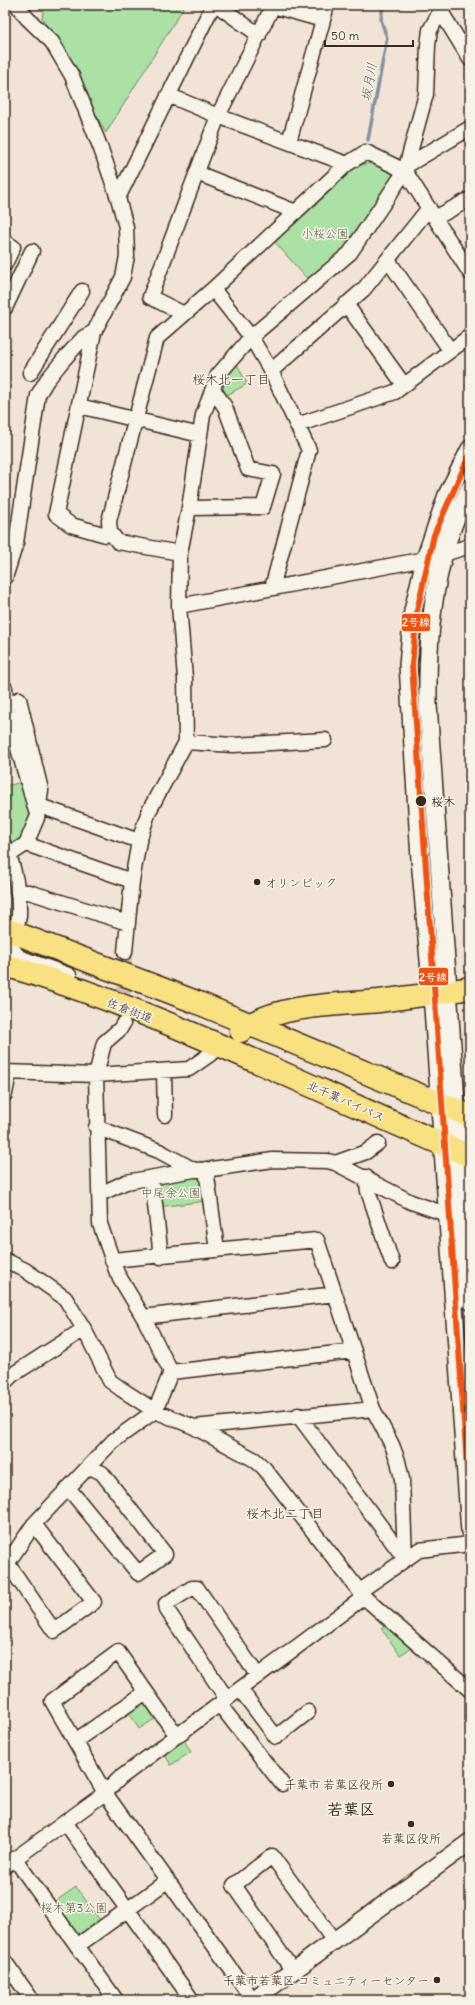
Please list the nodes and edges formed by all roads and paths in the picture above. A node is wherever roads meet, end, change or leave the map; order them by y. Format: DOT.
graph roads {
  1 [pos="17,5"];
  2 [pos="213,5"];
  3 [pos="218,5"];
  4 [pos="327,5"];
  5 [pos="442,8"];
  6 [pos="323,20"];
  7 [pos="259,34"];
  8 [pos="470,59"];
  9 [pos="168,95"];
  10 [pos="218,116"];
  11 [pos="470,128"];
  12 [pos="289,142"];
  13 [pos="347,164"];
  14 [pos="406,169"];
  15 [pos="197,173"];
  16 [pos="118,198"];
  17 [pos="470,199"];
  18 [pos="296,212"];
  19 [pos="432,213"];
  20 [pos="5,242"];
  21 [pos="32,251"];
  22 [pos="388,260"];
  23 [pos="5,264"];
  24 [pos="470,273"];
  25 [pos="213,289"];
  26 [pos="82,291"];
  27 [pos="346,304"];
  28 [pos="5,308"];
  29 [pos="184,314"];
  30 [pos="94,332"];
  31 [pos="470,336"];
  32 [pos="251,337"];
  33 [pos="450,350"];
  34 [pos="271,371"];
  35 [pos="30,373"];
  36 [pos="404,385"];
  37 [pos="213,389"];
  38 [pos="79,406"];
  39 [pos="135,420"];
  40 [pos="297,425"];
  41 [pos="200,435"];
  42 [pos="470,449"];
  43 [pos="470,488"];
  44 [pos="189,508"];
  45 [pos="110,532"];
  46 [pos="470,546"];
  47 [pos="180,553"];
  48 [pos="444,554"];
  49 [pos="425,559"];
  50 [pos="5,578"];
  51 [pos="272,588"];
  52 [pos="179,606"];
  53 [pos="5,688"];
  54 [pos="19,699"];
  55 [pos="325,740"];
  56 [pos="186,742"];
  57 [pos="39,812"];
  58 [pos="139,841"];
  59 [pos="26,844"];
  60 [pos="7,850"];
  61 [pos="132,880"];
  62 [pos="17,891"];
  63 [pos="128,923"];
  64 [pos="10,930"];
  65 [pos="126,952"];
  66 [pos="5,965"];
  67 [pos="470,988"];
  68 [pos="440,993"];
  69 [pos="143,1015"];
  70 [pos="123,1024"];
  71 [pos="249,1025"];
  72 [pos="222,1046"];
  73 [pos="164,1070"];
  74 [pos="7,1073"];
  75 [pos="96,1075"];
  76 [pos="5,1094"];
  77 [pos="455,1110"];
  78 [pos="165,1114"];
  79 [pos="96,1127"];
  80 [pos="378,1143"];
  81 [pos="457,1150"];
  82 [pos="335,1162"];
  83 [pos="200,1170"];
  84 [pos="366,1177"];
  85 [pos="152,1178"];
  86 [pos="100,1194"];
  87 [pos="446,1214"];
  88 [pos="467,1218"];
  89 [pos="217,1250"];
  90 [pos="161,1256"];
  91 [pos="5,1260"];
  92 [pos="112,1260"];
  93 [pos="392,1262"];
  94 [pos="335,1294"];
  95 [pos="470,1301"];
  96 [pos="143,1317"];
  97 [pos="84,1329"];
  98 [pos="354,1351"];
  99 [pos="171,1372"];
  100 [pos="5,1382"];
  101 [pos="373,1409"];
  102 [pos="155,1411"];
  103 [pos="298,1415"];
  104 [pos="194,1427"];
  105 [pos="90,1467"];
  106 [pos="69,1489"];
  107 [pos="34,1524"];
  108 [pos="470,1532"];
  109 [pos="470,1544"];
  110 [pos="405,1559"];
  111 [pos="6,1565"];
  112 [pos="362,1594"];
  113 [pos="258,1676"];
  114 [pos="240,1689"];
  115 [pos="470,1690"];
  116 [pos="146,1692"];
  117 [pos="224,1702"];
  118 [pos="308,1712"];
  119 [pos="177,1736"];
  120 [pos="75,1741"];
  121 [pos="282,1784"];
  122 [pos="105,1793"];
  123 [pos="65,1822"];
  124 [pos="470,1842"];
  125 [pos="10,1862"];
  126 [pos="168,1881"];
  127 [pos="127,1910"];
  128 [pos="334,1941"];
  129 [pos="77,1946"];
  130 [pos="5,1962"];
  131 [pos="293,1971"];
  132 [pos="32,2000"];
  133 [pos="116,2000"];
  134 [pos="192,2000"];
  135 [pos="253,2000"];
  1 -- 16 [label="street"];
  2 -- 9 [label="street"];
  3 -- 7 [label="street"];
  4 -- 6 [label="street"];
  5 -- 8 [label="street"];
  5 -- 14 [label="street"];
  6 -- 7 [label="street"];
  6 -- 12 [label="street"];
  7 -- 10 [label="street"];
  9 -- 10 [label="street"];
  9 -- 16 [label="street"];
  10 -- 12 [label="street"];
  10 -- 15 [label="street"];
  11 -- 14 [label="street"];
  12 -- 13 [label="street"];
  13 -- 14 [label="street"];
  13 -- 18 [label="street"];
  14 -- 19 [label="street"];
  14 -- 32 [label="street"];
  15 -- 18 [label="street"];
  15 -- 29 [label="street"];
  16 -- 30 [label="street"];
  17 -- 19 [label="street"];
  18 -- 25 [label="street"];
  19 -- 22 [label="street"];
  19 -- 24 [label="street"];
  20 -- 23 [label="street"];
  21 -- 28 [label="street"];
  22 -- 27 [label="street"];
  22 -- 33 [label="street"];
  25 -- 29 [label="street"];
  25 -- 32 [label="street"];
  26 -- 35 [label="street"];
  27 -- 34 [label="street"];
  27 -- 36 [label="street"];
  29 -- 39 [label="street"];
  30 -- 38 [label="street"];
  30 -- 50 [label="street"];
  31 -- 33 [label="street"];
  32 -- 34 [label="street"];
  32 -- 37 [label="street"];
  33 -- 36 [label="street"];
  34 -- 40 [label="street"];
  36 -- 40 [label="street"];
  37 -- 41 [label="street"];
  37 -- 44 [label="street"];
  38 -- 39 [label="street"];
  38 -- 45 [label="street"];
  39 -- 41 [label="street"];
  39 -- 45 [label="street"];
  40 -- 51 [label="street"];
  41 -- 44 [label="street"];
  42 -- 49 [label="street"];
  43 -- 48 [label="street"];
  44 -- 47 [label="street"];
  45 -- 47 [label="street"];
  46 -- 48 [label="street"];
  47 -- 52 [label="street"];
  48 -- 68 [label="street"];
  49 -- 51 [label="street"];
  49 -- 68 [label="street"];
  51 -- 52 [label="street"];
  52 -- 56 [label="street"];
  53 -- 57 [label="street"];
  54 -- 57 [label="street"];
  55 -- 56 [label="street"];
  56 -- 58 [label="street"];
  57 -- 58 [label="street"];
  57 -- 59 [label="street"];
  58 -- 61 [label="street"];
  59 -- 60 [label="street"];
  59 -- 61 [label="street"];
  60 -- 62 [label="street"];
  61 -- 63 [label="street"];
  62 -- 63 [label="street"];
  62 -- 64 [label="street"];
  63 -- 65 [label="street"];
  64 -- 69 [label="street"];
  64 -- 71 [label="highway"];
  66 -- 69 [label="highway, 佐倉街道"];
  67 -- 68 [label="highway"];
  68 -- 71 [label="highway"];
  68 -- 77 [label="street"];
  69 -- 72 [label="highway, 佐倉街道"];
  70 -- 75 [label="street"];
  71 -- 72 [label="highway"];
  71 -- 77 [label="highway"];
  72 -- 73 [label="street"];
  72 -- 81 [label="highway, 北千葉バイパス"];
  73 -- 75 [label="street"];
  73 -- 78 [label="street"];
  74 -- 75 [label="street"];
  74 -- 76 [label="street"];
  75 -- 79 [label="street"];
  77 -- 81 [label="street"];
  79 -- 83 [label="street"];
  79 -- 86 [label="street"];
  80 -- 82 [label="street"];
  81 -- 87 [label="street"];
  81 -- 88 [label="street"];
  82 -- 83 [label="street"];
  82 -- 84 [label="street"];
  83 -- 85 [label="street"];
  83 -- 89 [label="street"];
  84 -- 87 [label="street"];
  84 -- 93 [label="street"];
  85 -- 86 [label="street"];
  85 -- 90 [label="street"];
  86 -- 92 [label="street"];
  87 -- 108 [label="street"];
  88 -- 95 [label="street"];
  89 -- 90 [label="street"];
  89 -- 94 [label="street"];
  90 -- 92 [label="street"];
  91 -- 97 [label="street"];
  92 -- 96 [label="street"];
  94 -- 96 [label="street"];
  94 -- 98 [label="street"];
  96 -- 99 [label="street"];
  97 -- 100 [label="street"];
  97 -- 102 [label="street"];
  98 -- 99 [label="street"];
  98 -- 101 [label="street"];
  99 -- 102 [label="street"];
  101 -- 103 [label="street"];
  101 -- 110 [label="street"];
  102 -- 104 [label="street"];
  102 -- 105 [label="street"];
  103 -- 104 [label="street"];
  103 -- 110 [label="street"];
  104 -- 112 [label="street"];
  105 -- 106 [label="street"];
  105 -- 106 [label="street"];
  106 -- 107 [label="street"];
  107 -- 111 [label="street"];
  107 -- 111 [label="street"];
  109 -- 110 [label="street"];
  110 -- 112 [label="street"];
  112 -- 113 [label="street"];
  112 -- 115 [label="street"];
  113 -- 114 [label="street"];
  113 -- 117 [label="street"];
  114 -- 117 [label="street"];
  114 -- 118 [label="street"];
  116 -- 119 [label="street"];
  116 -- 120 [label="street"];
  116 -- 120 [label="street"];
  117 -- 119 [label="street"];
  117 -- 121 [label="street"];
  119 -- 122 [label="street"];
  120 -- 122 [label="street"];
  122 -- 123 [label="street"];
  122 -- 126 [label="street"];
  123 -- 125 [label="street"];
  123 -- 127 [label="street"];
  124 -- 128 [label="street"];
  125 -- 129 [label="street"];
  126 -- 127 [label="street"];
  126 -- 135 [label="street"];
  127 -- 129 [label="street"];
  127 -- 134 [label="street"];
  128 -- 131 [label="street"];
  128 -- 131 [label="street"];
  129 -- 133 [label="street"];
  130 -- 132 [label="street"];
  131 -- 135 [label="street"];
}
